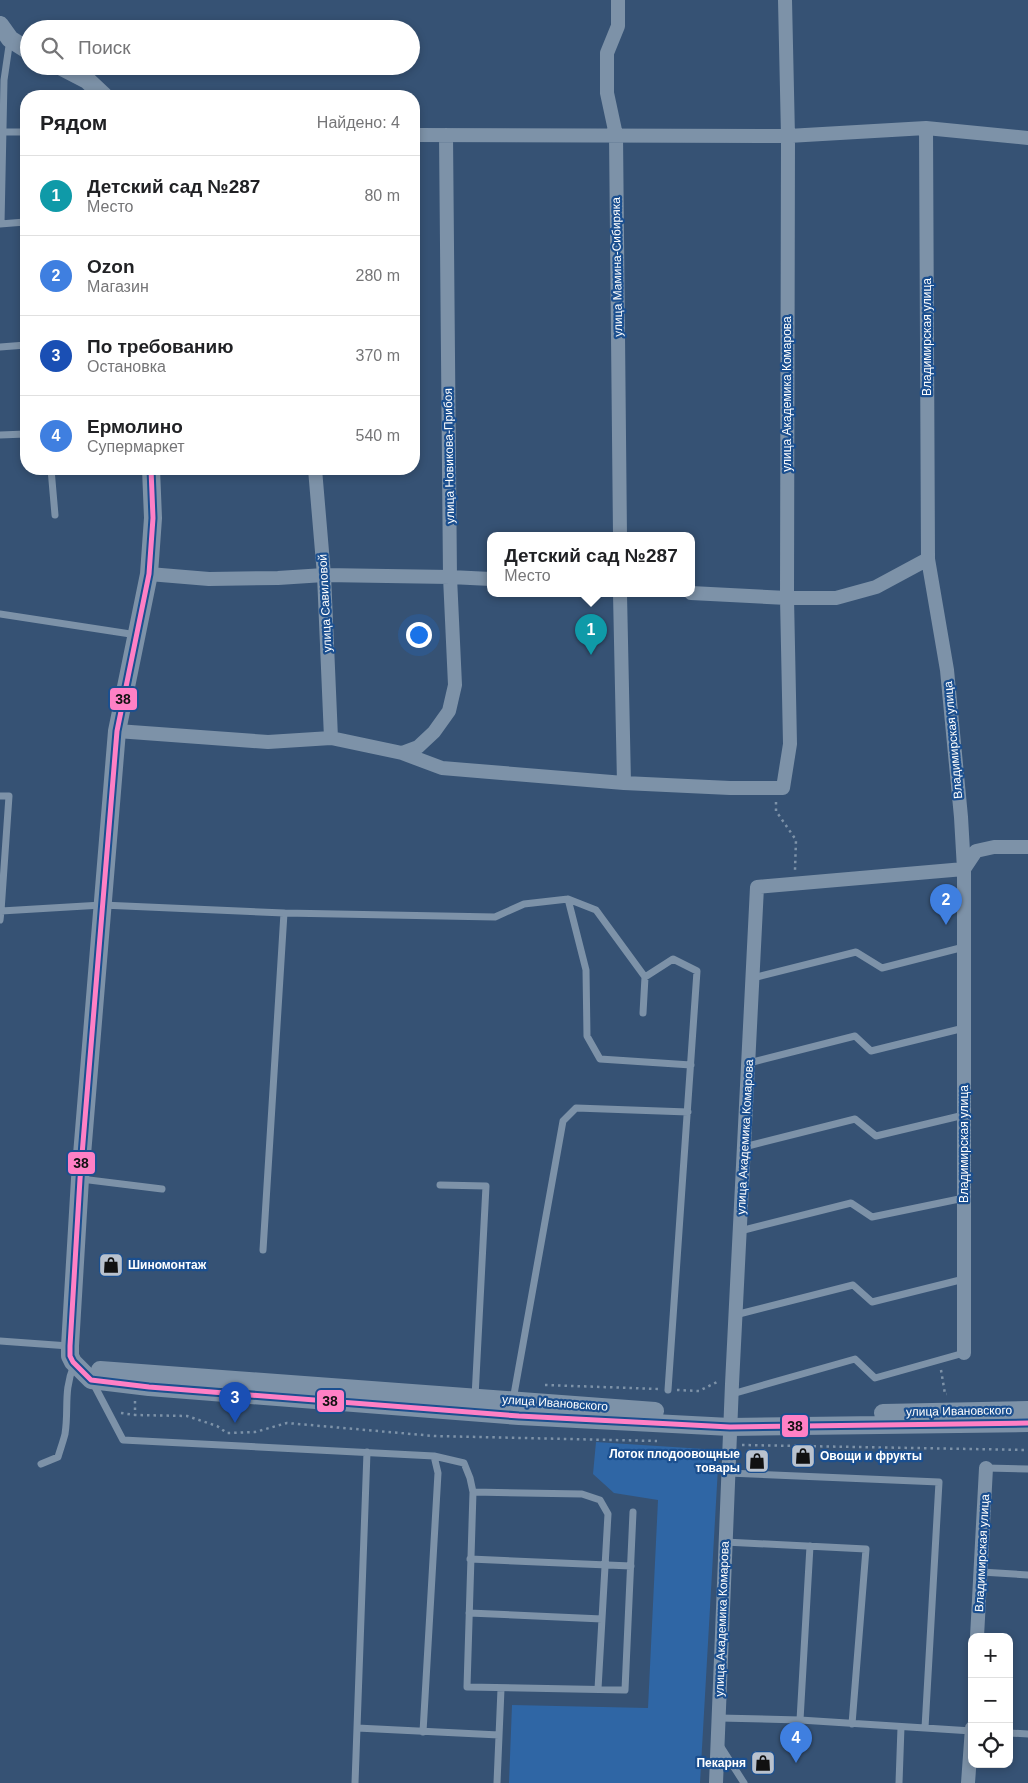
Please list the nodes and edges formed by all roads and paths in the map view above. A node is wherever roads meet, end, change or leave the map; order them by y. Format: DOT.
graph roads {
  1 [pos="618,0"];
  2 [pos="785,0"];
  3 [pos="5,32"];
  4 [pos="20,44"];
  5 [pos="77,75"];
  6 [pos="98,90"];
  7 [pos="926,128"];
  8 [pos="2,132"];
  9 [pos="20,132"];
  10 [pos="420,135"];
  11 [pos="446,135"];
  12 [pos="616,135"];
  13 [pos="788,136"];
  14 [pos="1028,138"];
  15 [pos="20,222"];
  16 [pos="0,224"];
  17 [pos="20,345"];
  18 [pos="0,347"];
  19 [pos="20,434"];
  20 [pos="0,435"];
  21 [pos="52,475"];
  22 [pos="151,475"];
  23 [pos="316,475"];
  24 [pos="55,515"];
  25 [pos="620,532"];
  26 [pos="928,559"];
  27 [pos="149,574"];
  28 [pos="324,575"];
  29 [pos="450,577"];
  30 [pos="487,580"];
  31 [pos="695,592"];
  32 [pos="620,597"];
  33 [pos="787,598"];
  34 [pos="0,614"];
  35 [pos="137,635"];
  36 [pos="118,731"];
  37 [pos="331,738"];
  38 [pos="402,753"];
  39 [pos="624,783"];
  40 [pos="780,788"];
  41 [pos="0,796"];
  42 [pos="1028,847"];
  43 [pos="964,869"];
  44 [pos="794,884"];
  45 [pos="568,899"];
  46 [pos="102,905"];
  47 [pos="1,911"];
  48 [pos="284,913"];
  49 [pos="0,920"];
  50 [pos="964,947"];
  51 [pos="645,977"];
  52 [pos="753,978"];
  53 [pos="643,1013"];
  54 [pos="964,1028"];
  55 [pos="749,1063"];
  56 [pos="691,1064"];
  57 [pos="688,1112"];
  58 [pos="964,1115"];
  59 [pos="744,1147"];
  60 [pos="80,1179"];
  61 [pos="440,1185"];
  62 [pos="162,1189"];
  63 [pos="964,1198"];
  64 [pos="740,1231"];
  65 [pos="263,1250"];
  66 [pos="964,1279"];
  67 [pos="735,1315"];
  68 [pos="0,1341"];
  69 [pos="70,1346"];
  70 [pos="964,1353"];
  71 [pos="939,1360"];
  72 [pos="83,1372"];
  73 [pos="668,1390"];
  74 [pos="731,1391"];
  75 [pos="954,1394"];
  76 [pos="475,1397"];
  77 [pos="513,1400"];
  78 [pos="1028,1410"];
  79 [pos="730,1422"];
  80 [pos="1028,1423"];
  81 [pos="367,1452"];
  82 [pos="434,1456"];
  83 [pos="41,1464"];
  84 [pos="986,1468"];
  85 [pos="1028,1470"];
  86 [pos="728,1473"];
  87 [pos="473,1492"];
  88 [pos="633,1512"];
  89 [pos="725,1542"];
  90 [pos="810,1546"];
  91 [pos="470,1559"];
  92 [pos="606,1565"];
  93 [pos="631,1566"];
  94 [pos="981,1572"];
  95 [pos="1028,1575"];
  96 [pos="469,1614"];
  97 [pos="602,1619"];
  98 [pos="977,1633"];
  99 [pos="501,1689"];
  100 [pos="598,1689"];
  101 [pos="719,1718"];
  102 [pos="800,1720"];
  103 [pos="852,1724"];
  104 [pos="902,1726"];
  105 [pos="357,1728"];
  106 [pos="925,1728"];
  107 [pos="968,1730"];
  108 [pos="424,1732"];
  109 [pos="1013,1733"];
  110 [pos="1028,1734"];
  111 [pos="499,1735"];
  112 [pos="718,1742"];
  113 [pos="969,1768"];
  114 [pos="355,1783"];
  115 [pos="497,1783"];
  116 [pos="716,1783"];
  117 [pos="744,1783"];
  118 [pos="899,1783"];
  119 [pos="968,1783"];
  1 -- 12 [label="street, улица Мамина-Сибиряка"];
  2 -- 13 [label="street, улица Академика Комарова"];
  3 -- 4 [label="street"];
  3 -- 8 [label="lane"];
  5 -- 6 [label="street"];
  7 -- 13 [label="street"];
  7 -- 14 [label="street"];
  7 -- 26 [label="street, Владимирская улица"];
  8 -- 9 [label="lane"];
  8 -- 16 [label="lane"];
  10 -- 11 [label="street"];
  11 -- 12 [label="street"];
  11 -- 29 [label="street, улица Новикова-Прибоя"];
  12 -- 13 [label="street"];
  12 -- 25 [label="street, улица Мамина-Сибиряка"];
  13 -- 33 [label="street, улица Академика Комарова"];
  15 -- 16 [label="lane"];
  17 -- 18 [label="lane"];
  19 -- 20 [label="lane"];
  21 -- 24 [label="lane"];
  22 -- 27 [label="street"];
  23 -- 28 [label="street, улица Савиловой"];
  26 -- 33 [label="street"];
  26 -- 43 [label="street, Владимирская улица"];
  27 -- 28 [label="street"];
  27 -- 35 [label="street"];
  28 -- 29 [label="street"];
  28 -- 37 [label="street, улица Савиловой"];
  29 -- 30 [label="street"];
  29 -- 38 [label="street, улица Новикова-Прибоя"];
  31 -- 33 [label="street"];
  32 -- 39 [label="street"];
  33 -- 40 [label="street, улица Академика Комарова"];
  34 -- 35 [label="lane"];
  35 -- 36 [label="street"];
  36 -- 37 [label="street"];
  36 -- 46 [label="street"];
  37 -- 38 [label="street"];
  38 -- 39 [label="street"];
  39 -- 40 [label="street"];
  40 -- 44 [label="path"];
  41 -- 47 [label="lane"];
  42 -- 43 [label="street"];
  43 -- 44 [label="street"];
  43 -- 50 [label="street, Владимирская улица"];
  44 -- 52 [label="street, улица Академика Комарова"];
  45 -- 48 [label="lane"];
  45 -- 51 [label="lane"];
  45 -- 56 [label="lane"];
  46 -- 47 [label="lane"];
  46 -- 48 [label="lane"];
  46 -- 60 [label="street"];
  47 -- 49 [label="lane"];
  48 -- 65 [label="lane"];
  50 -- 52 [label="lane"];
  50 -- 54 [label="street, Владимирская улица"];
  51 -- 53 [label="lane"];
  51 -- 56 [label="lane"];
  52 -- 55 [label="street, улица Академика Комарова"];
  54 -- 55 [label="lane"];
  54 -- 58 [label="street, Владимирская улица"];
  55 -- 59 [label="street, улица Академика Комарова"];
  56 -- 57 [label="lane"];
  57 -- 73 [label="lane"];
  57 -- 77 [label="lane"];
  58 -- 59 [label="lane"];
  58 -- 63 [label="street, Владимирская улица"];
  59 -- 64 [label="street, улица Академика Комарова"];
  60 -- 62 [label="lane"];
  60 -- 69 [label="street"];
  61 -- 76 [label="lane"];
  63 -- 64 [label="lane"];
  63 -- 66 [label="street, Владимирская улица"];
  64 -- 67 [label="street, улица Академика Комарова"];
  66 -- 67 [label="lane"];
  66 -- 70 [label="street, Владимирская улица"];
  67 -- 74 [label="street, улица Академика Комарова"];
  68 -- 69 [label="lane"];
  69 -- 72 [label="street"];
  70 -- 71 [label="lane"];
  71 -- 74 [label="lane"];
  71 -- 75 [label="path"];
  72 -- 76 [label="street, улица Ивановского"];
  72 -- 79 [label="street, улица Ивановского"];
  72 -- 81 [label="lane"];
  72 -- 83 [label="lane"];
  74 -- 79 [label="street, улица Академика Комарова"];
  76 -- 77 [label="street, улица Ивановского"];
  77 -- 79 [label="street, улица Ивановского"];
  78 -- 79 [label="street, улица Ивановского"];
  79 -- 80 [label="street, улица Ивановского"];
  79 -- 86 [label="street, улица Академика Комарова"];
  81 -- 82 [label="lane"];
  81 -- 105 [label="lane"];
  82 -- 87 [label="lane"];
  82 -- 108 [label="lane"];
  84 -- 85 [label="lane"];
  84 -- 94 [label="street, Владимирская улица"];
  86 -- 89 [label="street, улица Академика Комарова"];
  86 -- 106 [label="lane"];
  87 -- 91 [label="lane"];
  87 -- 92 [label="lane"];
  88 -- 93 [label="lane"];
  89 -- 90 [label="lane"];
  89 -- 101 [label="street, улица Академика Комарова"];
  90 -- 102 [label="lane"];
  90 -- 103 [label="lane"];
  91 -- 92 [label="lane"];
  91 -- 96 [label="lane"];
  92 -- 93 [label="lane"];
  92 -- 97 [label="lane"];
  93 -- 100 [label="lane"];
  94 -- 95 [label="lane"];
  94 -- 98 [label="street, Владимирская улица"];
  96 -- 97 [label="lane"];
  96 -- 99 [label="lane"];
  97 -- 100 [label="lane"];
  99 -- 100 [label="lane"];
  99 -- 111 [label="lane"];
  101 -- 102 [label="lane"];
  101 -- 112 [label="street, улица Академика Комарова"];
  102 -- 103 [label="lane"];
  103 -- 104 [label="lane"];
  104 -- 106 [label="lane"];
  104 -- 118 [label="lane"];
  105 -- 108 [label="lane"];
  105 -- 114 [label="lane"];
  106 -- 107 [label="lane"];
  108 -- 111 [label="lane"];
  109 -- 110 [label="lane"];
  111 -- 115 [label="lane"];
  112 -- 116 [label="street, улица Академика Комарова"];
  112 -- 117 [label="lane"];
  113 -- 119 [label="street"];
}
